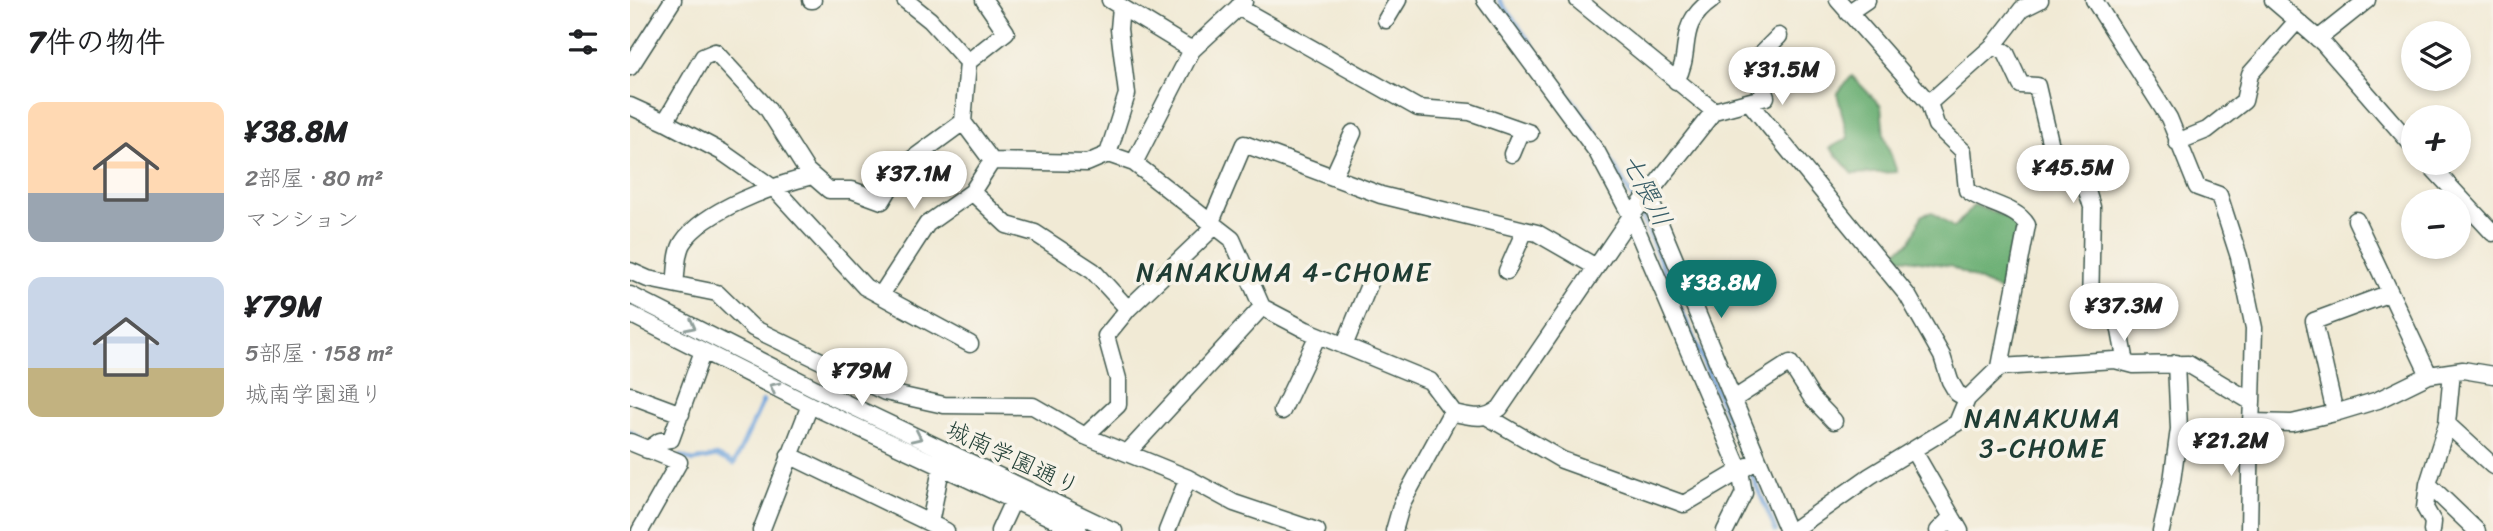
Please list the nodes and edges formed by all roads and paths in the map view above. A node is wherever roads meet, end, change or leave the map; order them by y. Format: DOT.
graph roads {
  1 [pos="673,0"];
  2 [pos="905,0"];
  3 [pos="984,0"];
  4 [pos="1398,0"];
  5 [pos="1485,0"];
  6 [pos="1578,0"];
  7 [pos="1712,0"];
  8 [pos="1838,0"];
  9 [pos="1867,0"];
  10 [pos="2040,0"];
  11 [pos="2094,0"];
  12 [pos="2273,0"];
  13 [pos="2368,0"];
  14 [pos="1116,3"];
  15 [pos="1242,4"];
  16 [pos="1848,13"];
  17 [pos="1386,20"];
  18 [pos="2297,21"];
  19 [pos="1779,36"];
  20 [pos="2318,39"];
  21 [pos="1994,45"];
  22 [pos="1192,50"];
  23 [pos="968,62"];
  24 [pos="630,67"];
  25 [pos="1676,81"];
  26 [pos="1750,103"];
  27 [pos="1929,103"];
  28 [pos="630,106"];
  29 [pos="1714,111"];
  30 [pos="665,122"];
  31 [pos="963,122"];
  32 [pos="2401,132"];
  33 [pos="1353,133"];
  34 [pos="2178,142"];
  35 [pos="1108,154"];
  36 [pos="1512,155"];
  37 [pos="992,161"];
  38 [pos="1133,163"];
  39 [pos="2439,175"];
  40 [pos="811,176"];
  41 [pos="1333,177"];
  42 [pos="771,186"];
  43 [pos="971,192"];
  44 [pos="1645,198"];
  45 [pos="1631,216"];
  46 [pos="2356,220"];
  47 [pos="1213,224"];
  48 [pos="1525,230"];
  49 [pos="2493,233"];
  50 [pos="1596,267"];
  51 [pos="630,271"];
  52 [pos="1507,271"];
  53 [pos="1371,280"];
  54 [pos="675,284"];
  55 [pos="2390,293"];
  56 [pos="630,295"];
  57 [pos="881,295"];
  58 [pos="1262,307"];
  59 [pos="1128,309"];
  60 [pos="630,314"];
  61 [pos="1318,335"];
  62 [pos="970,344"];
  63 [pos="1344,346"];
  64 [pos="703,351"];
  65 [pos="2126,363"];
  66 [pos="2176,363"];
  67 [pos="2000,368"];
  68 [pos="2452,372"];
  69 [pos="2429,375"];
  70 [pos="2493,375"];
  71 [pos="1732,393"];
  72 [pos="630,395"];
  73 [pos="1709,399"];
  74 [pos="1967,399"];
  75 [pos="2252,402"];
  76 [pos="810,405"];
  77 [pos="1282,411"];
  78 [pos="1452,411"];
  79 [pos="2335,413"];
  80 [pos="681,414"];
  81 [pos="1488,417"];
  82 [pos="1834,421"];
  83 [pos="2251,422"];
  84 [pos="2448,424"];
  85 [pos="1085,436"];
  86 [pos="630,442"];
  87 [pos="654,446"];
  88 [pos="1913,450"];
  89 [pos="1128,452"];
  90 [pos="789,455"];
  91 [pos="1759,460"];
  92 [pos="942,464"];
  93 [pos="2493,466"];
  94 [pos="1740,471"];
  95 [pos="1188,478"];
  96 [pos="2428,484"];
  97 [pos="1017,492"];
  98 [pos="930,523"];
  99 [pos="1956,524"];
  100 [pos="640,531"];
  101 [pos="761,531"];
  102 [pos="946,531"];
  103 [pos="999,531"];
  104 [pos="1079,531"];
  105 [pos="1114,531"];
  106 [pos="1167,531"];
  107 [pos="1317,531"];
  108 [pos="1394,531"];
  109 [pos="1725,531"];
  110 [pos="1790,531"];
  111 [pos="1938,531"];
  112 [pos="2161,531"];
  113 [pos="2249,531"];
  114 [pos="2432,531"];
  115 [pos="2477,531"];
  1 -- 24 [label="street"];
  2 -- 23 [label="street"];
  3 -- 23 [label="street"];
  4 -- 17 [label="street"];
  5 -- 45 [label="street"];
  6 -- 25 [label="street"];
  7 -- 25 [label="street"];
  8 -- 16 [label="street"];
  9 -- 16 [label="street"];
  10 -- 21 [label="street"];
  11 -- 34 [label="street"];
  12 -- 18 [label="street"];
  13 -- 20 [label="street"];
  14 -- 22 [label="street"];
  14 -- 35 [label="street"];
  15 -- 22 [label="street"];
  15 -- 36 [label="street"];
  16 -- 27 [label="street"];
  18 -- 20 [label="street"];
  18 -- 34 [label="street"];
  19 -- 26 [label="street"];
  20 -- 32 [label="street"];
  21 -- 27 [label="street"];
  21 -- 65 [label="street"];
  22 -- 38 [label="street"];
  23 -- 31 [label="street"];
  25 -- 29 [label="street"];
  26 -- 29 [label="street"];
  26 -- 74 [label="street"];
  27 -- 67 [label="street"];
  28 -- 30 [label="street"];
  29 -- 44 [label="street"];
  30 -- 40 [label="street"];
  30 -- 42 [label="street"];
  31 -- 37 [label="street"];
  31 -- 40 [label="street"];
  33 -- 41 [label="street"];
  34 -- 75 [label="street"];
  35 -- 37 [label="street"];
  35 -- 38 [label="street"];
  37 -- 43 [label="street"];
  38 -- 47 [label="street"];
  39 -- 49 [label="street"];
  40 -- 42 [label="street"];
  41 -- 47 [label="street"];
  41 -- 48 [label="street"];
  42 -- 54 [label="street"];
  42 -- 57 [label="street"];
  43 -- 57 [label="street"];
  43 -- 59 [label="street"];
  44 -- 45 [label="street"];
  44 -- 71 [label="street"];
  45 -- 50 [label="street"];
  45 -- 73 [label="street"];
  46 -- 55 [label="street"];
  47 -- 58 [label="street"];
  47 -- 59 [label="street"];
  48 -- 50 [label="street"];
  48 -- 52 [label="street"];
  50 -- 81 [label="street"];
  51 -- 54 [label="street"];
  53 -- 63 [label="street"];
  54 -- 85 [label="street"];
  55 -- 69 [label="street"];
  55 -- 79 [label="street"];
  56 -- 97 [label="street, 城南学園通り, one-way"];
  57 -- 62 [label="street"];
  58 -- 61 [label="street"];
  58 -- 89 [label="street"];
  59 -- 85 [label="street"];
  60 -- 64 [label="street, 城南学園通り"];
  61 -- 63 [label="street"];
  61 -- 77 [label="street"];
  63 -- 78 [label="street"];
  76 -- 64 [label="street, 城南学園通り, one-way"];
  64 -- 80 [label="street"];
  65 -- 66 [label="street"];
  65 -- 67 [label="street"];
  66 -- 75 [label="street"];
  66 -- 112 [label="street"];
  67 -- 74 [label="street"];
  68 -- 69 [label="street"];
  68 -- 70 [label="street"];
  68 -- 84 [label="street"];
  69 -- 79 [label="street"];
  71 -- 73 [label="street"];
  71 -- 82 [label="street"];
  71 -- 91 [label="street"];
  72 -- 80 [label="street"];
  73 -- 94 [label="street"];
  74 -- 88 [label="street"];
  75 -- 83 [label="street"];
  76 -- 90 [label="street"];
  76 -- 92 [label="street, 城南学園通り"];
  78 -- 81 [label="street"];
  78 -- 108 [label="street"];
  79 -- 83 [label="street"];
  80 -- 87 [label="street"];
  81 -- 94 [label="street"];
  83 -- 113 [label="street"];
  84 -- 93 [label="street"];
  84 -- 96 [label="street"];
  85 -- 89 [label="street"];
  86 -- 87 [label="street"];
  87 -- 100 [label="street"];
  88 -- 99 [label="street"];
  88 -- 110 [label="street"];
  89 -- 95 [label="street"];
  90 -- 98 [label="street"];
  90 -- 101 [label="street"];
  91 -- 94 [label="street"];
  91 -- 110 [label="street"];
  92 -- 97 [label="street, 城南学園通り"];
  92 -- 98 [label="street"];
  94 -- 109 [label="street"];
  95 -- 106 [label="street"];
  95 -- 107 [label="street"];
  96 -- 114 [label="street"];
  96 -- 115 [label="street"];
  97 -- 103 [label="street"];
  97 -- 104 [label="street, 城南学園通り"];
  97 -- 105 [label="street, 城南学園通り"];
  98 -- 102 [label="street"];
  99 -- 111 [label="street"];
}
